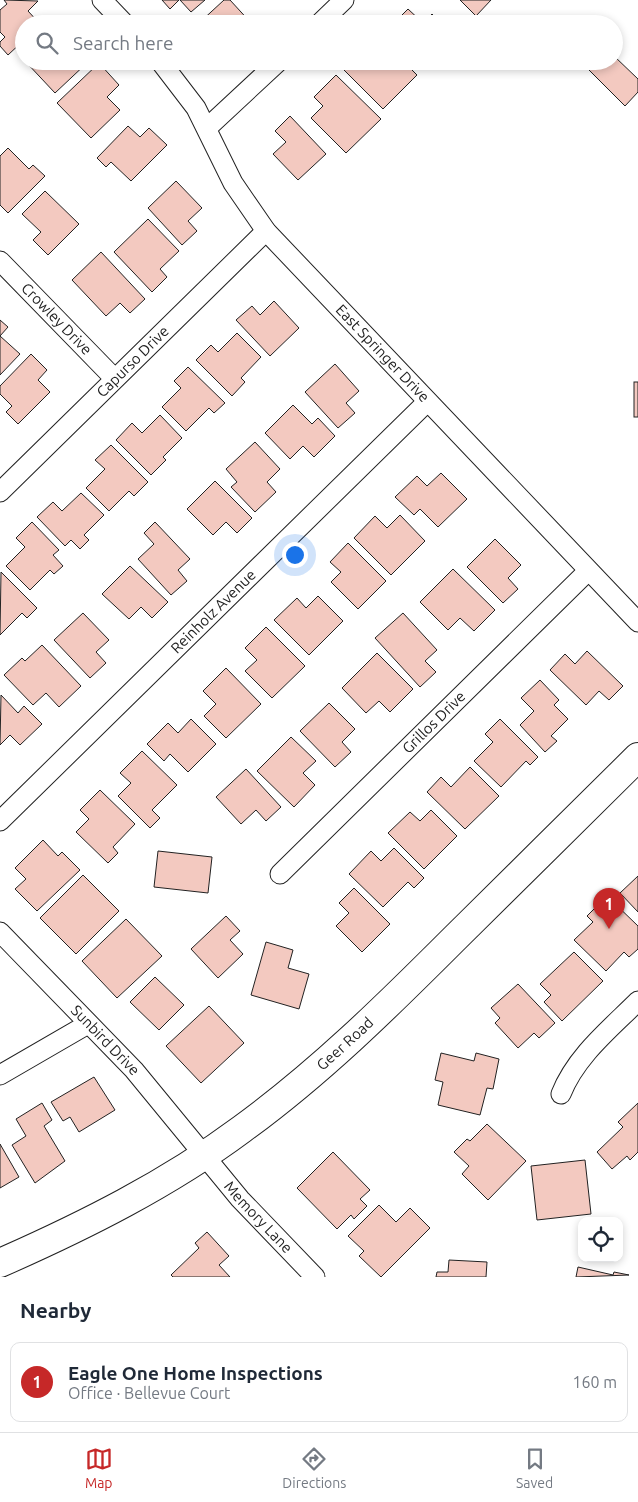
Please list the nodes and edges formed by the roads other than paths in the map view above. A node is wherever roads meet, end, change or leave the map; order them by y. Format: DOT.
graph roads {
  1 [pos="102,0"];
  2 [pos="344,0"];
  3 [pos="117,15"];
  4 [pos="328,15"];
  5 [pos="167,70"];
  6 [pos="269,70"];
  7 [pos="207,128"];
  8 [pos="266,231"];
  9 [pos="0,261"];
  10 [pos="114,378"];
  11 [pos="427,402"];
  12 [pos="0,492"];
  13 [pos="588,571"];
  14 [pos="638,622"];
  15 [pos="638,757"];
  16 [pos="0,821"];
  17 [pos="280,874"];
  18 [pos="0,932"];
  19 [pos="638,1001"];
  20 [pos="88,1024"];
  21 [pos="0,1075"];
  22 [pos="561,1094"];
  23 [pos="203,1156"];
  24 [pos="0,1263"];
  25 [pos="315,1277"];
  1 -- 3 [label="street"];
  2 -- 4 [label="street"];
  5 -- 7 [label="street, East Springer Drive"];
  6 -- 7 [label="street"];
  7 -- 8 [label="street, East Springer Drive"];
  8 -- 10 [label="street, Capurso Drive"];
  8 -- 11 [label="street, East Springer Drive"];
  9 -- 10 [label="street, Crowley Drive"];
  10 -- 12 [label="street, Capurso Drive"];
  11 -- 13 [label="street, East Springer Drive"];
  11 -- 16 [label="street, Reinholz Avenue"];
  13 -- 14 [label="street, East Springer Drive"];
  13 -- 17 [label="street, Grillos Drive"];
  15 -- 23 [label="main road, Geer Road"];
  18 -- 20 [label="street, Sunbird Drive"];
  19 -- 22 [label="street"];
  20 -- 21 [label="street"];
  20 -- 23 [label="street, Sunbird Drive"];
  23 -- 24 [label="main road, Geer Road"];
  23 -- 25 [label="street, Memory Lane"];
}
